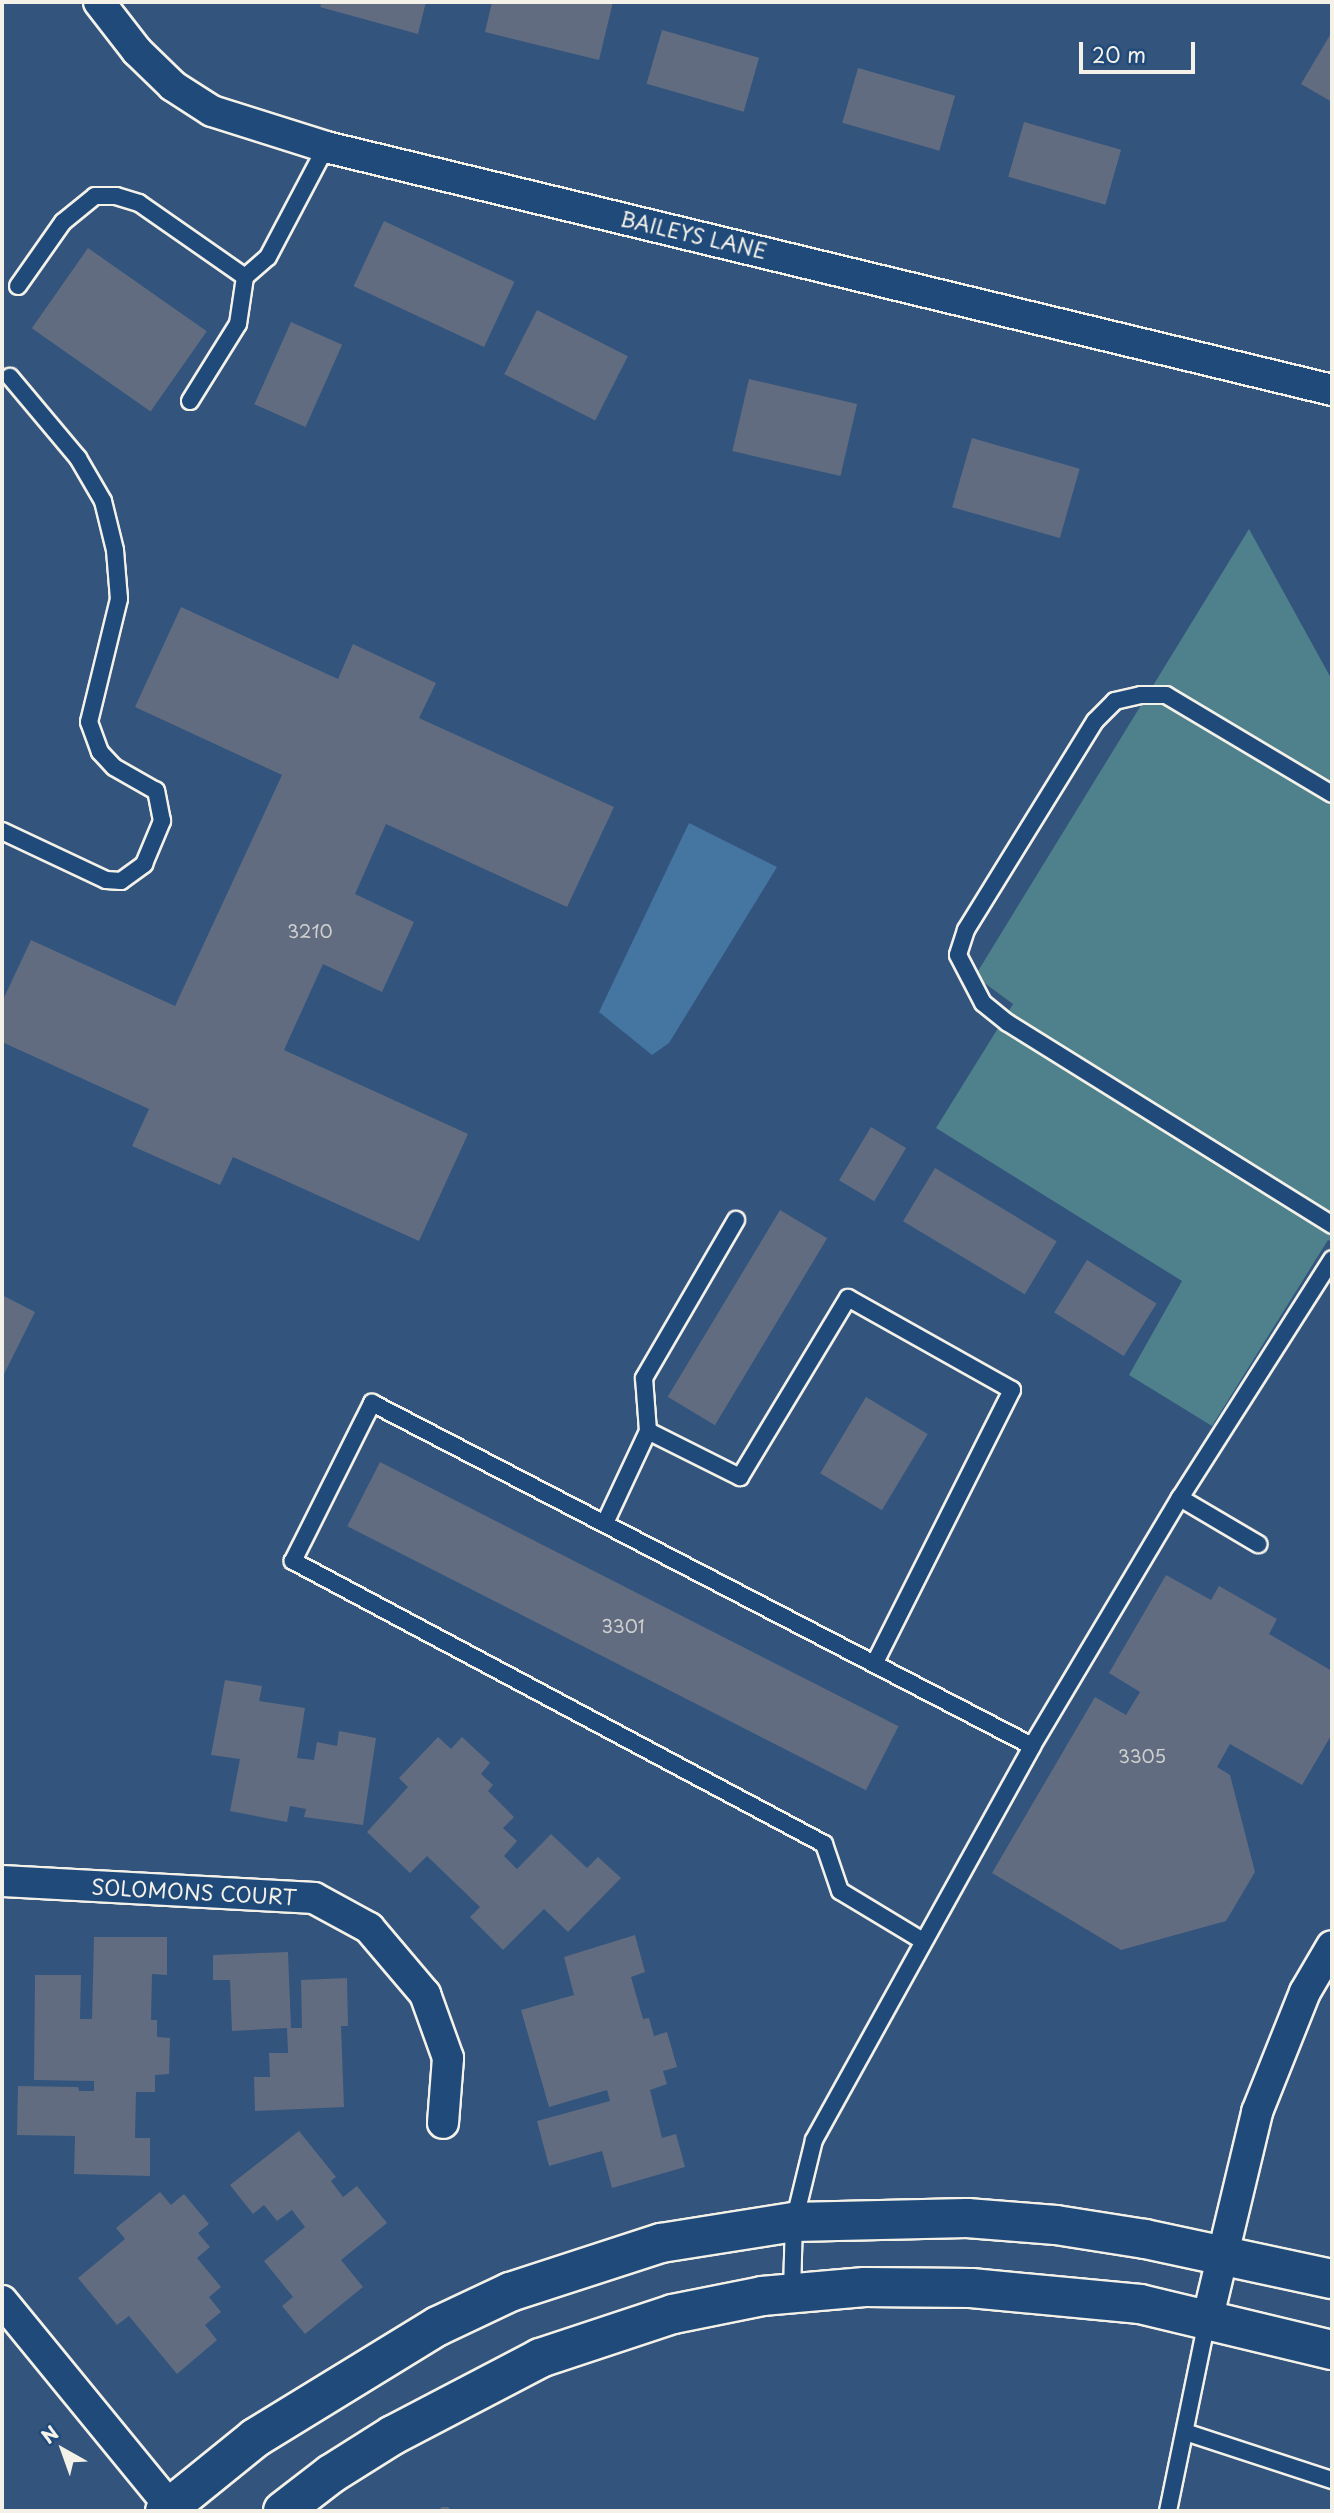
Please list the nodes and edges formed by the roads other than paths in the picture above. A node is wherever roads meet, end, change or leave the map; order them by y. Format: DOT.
graph roads {
  1 [pos="99,2"];
  2 [pos="326,147"];
  3 [pos="244,277"];
  4 [pos="18,286"];
  5 [pos="10,377"];
  6 [pos="1332,390"];
  7 [pos="190,401"];
  8 [pos="1332,794"];
  9 [pos="2,831"];
  10 [pos="736,1220"];
  11 [pos="1332,1225"];
  12 [pos="1332,1259"];
  13 [pos="648,1431"];
  14 [pos="1180,1498"];
  15 [pos="605,1523"];
  16 [pos="1258,1544"];
  17 [pos="875,1662"];
  18 [pos="1032,1746"];
  19 [pos="2,1881"];
  20 [pos="923,1941"];
  21 [pos="1332,1946"];
  22 [pos="443,2123"];
  23 [pos="794,2222"];
  24 [pos="1221,2252"];
  25 [pos="1332,2279"];
  26 [pos="792,2292"];
  27 [pos="2,2301"];
  28 [pos="1207,2322"];
  29 [pos="1332,2350"];
  30 [pos="1185,2432"];
  31 [pos="1332,2480"];
  32 [pos="170,2510"];
  33 [pos="283,2511"];
  34 [pos="1168,2511"];
  1 -- 2 [label="street, BAILEYS LANE"];
  2 -- 3 [label="lane"];
  2 -- 6 [label="street, BAILEYS LANE"];
  3 -- 4 [label="lane"];
  3 -- 7 [label="lane"];
  5 -- 9 [label="lane"];
  8 -- 11 [label="lane"];
  10 -- 13 [label="lane"];
  12 -- 14 [label="lane"];
  13 -- 15 [label="lane"];
  13 -- 17 [label="lane"];
  14 -- 16 [label="lane"];
  14 -- 18 [label="lane"];
  15 -- 17 [label="lane"];
  15 -- 20 [label="lane"];
  17 -- 18 [label="lane"];
  18 -- 20 [label="lane"];
  19 -- 22 [label="street, SOLOMONS COURT"];
  20 -- 23 [label="lane"];
  21 -- 24 [label="street"];
  23 -- 24 [label="street"];
  23 -- 26 [label="lane"];
  23 -- 32 [label="street"];
  24 -- 25 [label="street"];
  24 -- 28 [label="street"];
  26 -- 28 [label="street"];
  26 -- 33 [label="street"];
  27 -- 32 [label="street"];
  28 -- 29 [label="street"];
  28 -- 30 [label="lane"];
  30 -- 31 [label="lane"];
  30 -- 34 [label="lane"];
}
